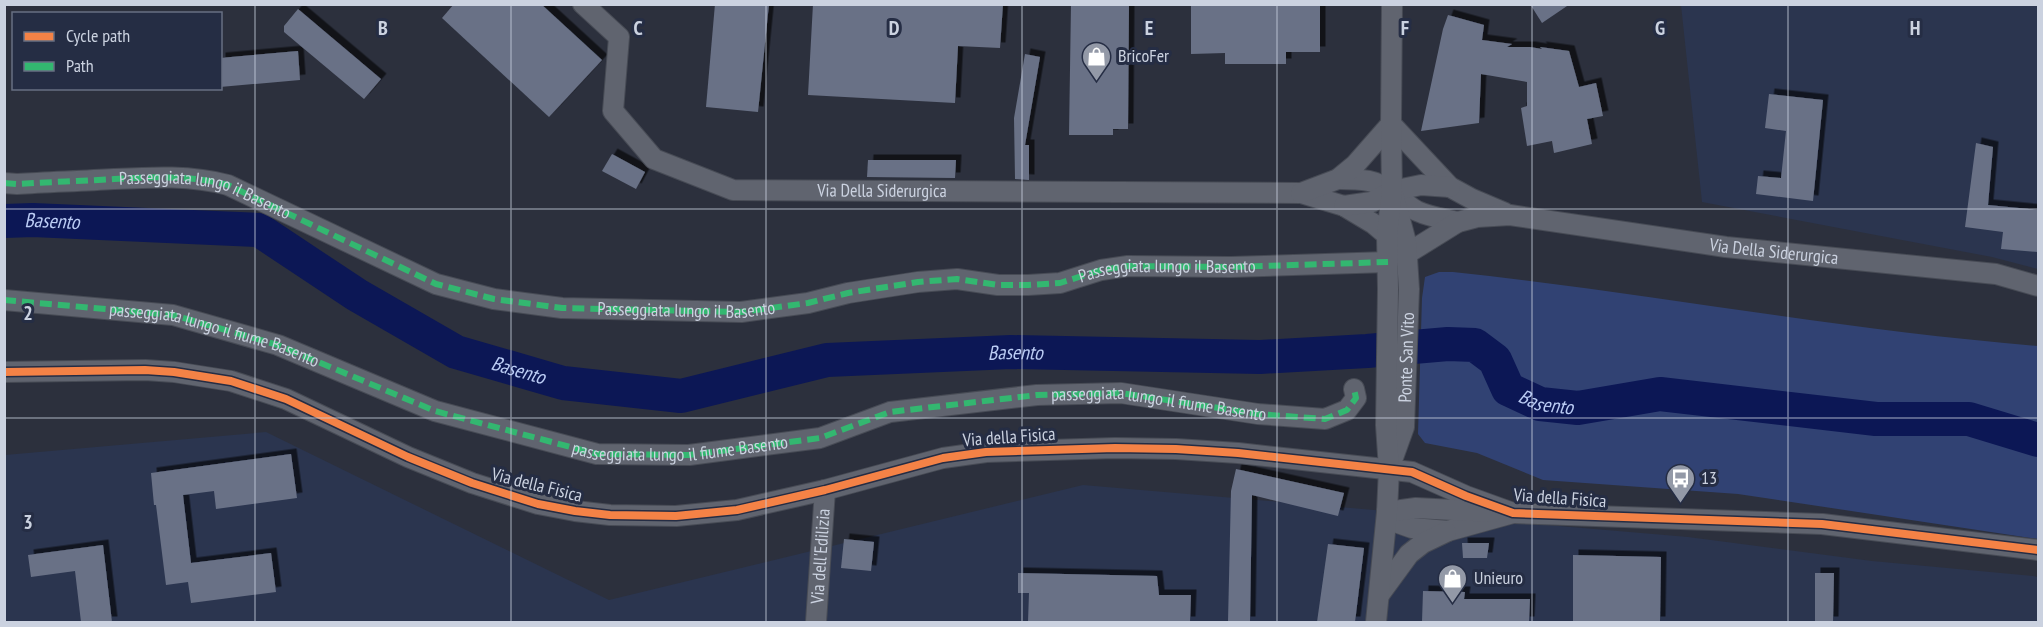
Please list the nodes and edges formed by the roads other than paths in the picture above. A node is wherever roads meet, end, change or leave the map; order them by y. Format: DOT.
graph roads {
  1 [pos="583,4"];
  2 [pos="1392,4"];
  3 [pos="1390,124"];
  4 [pos="1338,179"];
  5 [pos="4,183"];
  6 [pos="1450,187"];
  7 [pos="1392,191"];
  8 [pos="1301,193"];
  9 [pos="1344,206"];
  10 [pos="1510,214"];
  11 [pos="1458,222"];
  12 [pos="1387,235"];
  13 [pos="1408,254"];
  14 [pos="1388,262"];
  15 [pos="2038,286"];
  16 [pos="4,300"];
  17 [pos="4,372"];
  18 [pos="1354,388"];
  19 [pos="1395,426"];
  20 [pos="1389,470"];
  21 [pos="825,490"];
  22 [pos="1387,512"];
  23 [pos="1513,513"];
  24 [pos="1448,531"];
  25 [pos="2038,550"];
  26 [pos="1379,596"];
  27 [pos="816,622"];
  28 [pos="1376,622"];
  1 -- 8 [label="street, Via Della Siderurgica"];
  2 -- 3 [label="street"];
  3 -- 4 [label="street, Via Della Siderurgica"];
  3 -- 6 [label="street, Via Della Siderurgica"];
  3 -- 7 [label="street"];
  4 -- 7 [label="street, Via Della Siderurgica"];
  4 -- 8 [label="street, Via Della Siderurgica"];
  5 -- 14 [label="street, Passeggiata lungo il Basento"];
  6 -- 7 [label="street, Via Della Siderurgica"];
  6 -- 10 [label="street, Via Della Siderurgica"];
  7 -- 9 [label="street, Via Della Siderurgica"];
  7 -- 11 [label="street, Via Della Siderurgica"];
  7 -- 12 [label="street, Ponte San Vito"];
  7 -- 13 [label="street, Ponte San Vito"];
  8 -- 9 [label="street, Via Della Siderurgica"];
  9 -- 12 [label="street, Via Della Siderurgica"];
  10 -- 11 [label="street, Via Della Siderurgica"];
  10 -- 15 [label="street, Via Della Siderurgica"];
  11 -- 13 [label="street, Via Della Siderurgica"];
  12 -- 14 [label="street, Ponte San Vito"];
  13 -- 19 [label="street, Ponte San Vito"];
  14 -- 19 [label="street, Ponte San Vito"];
  16 -- 18 [label="street, passeggiata lungo il fiume Basento"];
  17 -- 21 [label="street, Via della Fisica"];
  19 -- 20 [label="street"];
  20 -- 21 [label="street, Via della Fisica"];
  20 -- 22 [label="street"];
  20 -- 23 [label="street, Via della Fisica"];
  21 -- 27 [label="street, Via dell'Edilizia"];
  22 -- 23 [label="street"];
  22 -- 24 [label="street, Via della Fisica"];
  22 -- 26 [label="street"];
  23 -- 24 [label="street, Via della Fisica"];
  23 -- 25 [label="street, Via della Fisica"];
  24 -- 26 [label="street"];
  26 -- 28 [label="street"];
}
